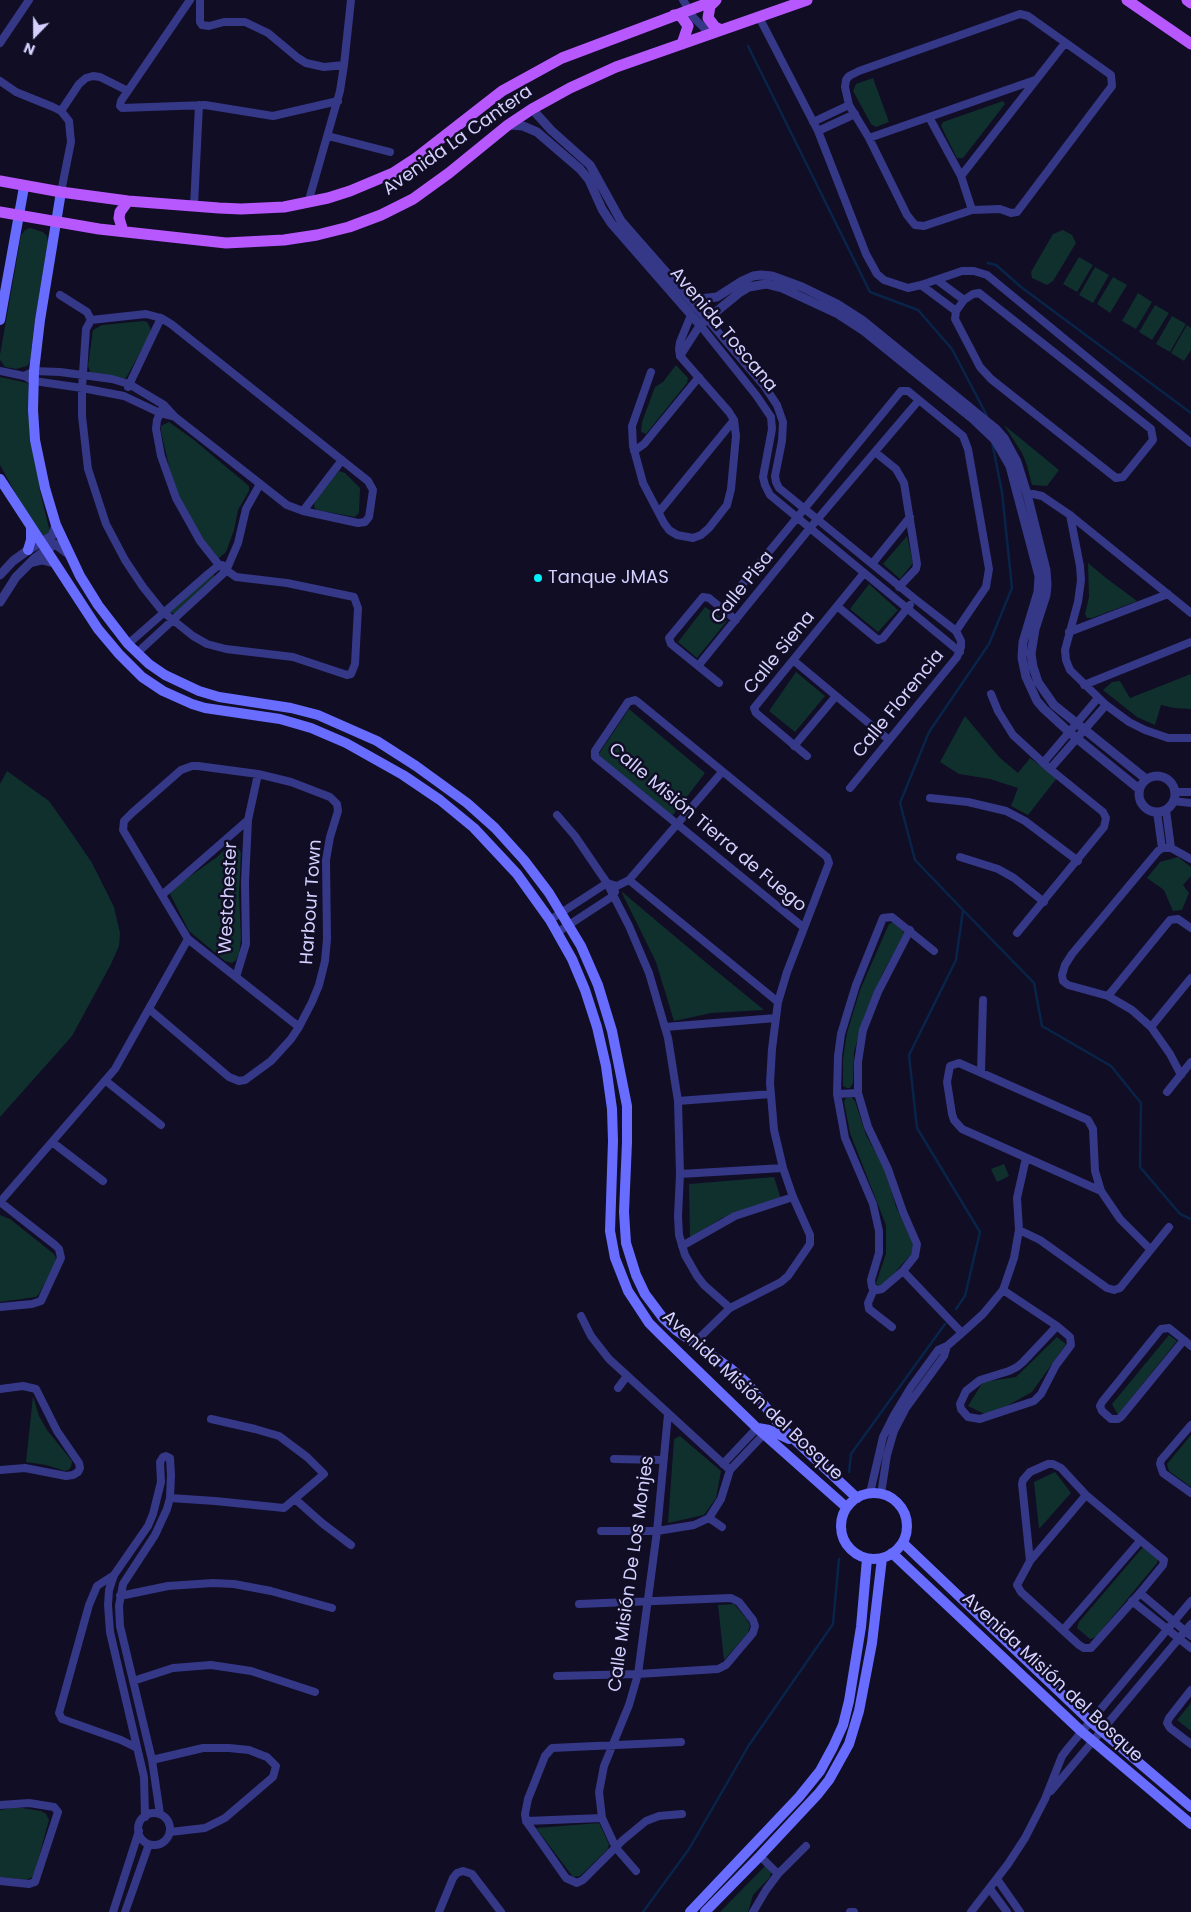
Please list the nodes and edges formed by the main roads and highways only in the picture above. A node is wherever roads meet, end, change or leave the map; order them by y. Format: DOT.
graph roads {
  1 [pos="716,0"];
  2 [pos="806,0"];
  3 [pos="1127,0"];
  4 [pos="1187,0"];
  5 [pos="1191,3"];
  6 [pos="686,5"];
  7 [pos="674,15"];
  8 [pos="722,30"];
  9 [pos="682,44"];
  10 [pos="1191,44"];
  11 [pos="0,181"];
  12 [pos="24,187"];
  13 [pos="61,192"];
  14 [pos="128,201"];
  15 [pos="0,212"];
  16 [pos="18,216"];
  17 [pos="57,223"];
  18 [pos="123,231"];
  19 [pos="0,320"];
  20 [pos="0,479"];
  21 [pos="31,529"];
  22 [pos="28,550"];
  23 [pos="403,775"];
  24 [pos="434,778"];
  25 [pos="761,1431"];
  26 [pos="796,1443"];
  27 [pos="857,1498"];
  28 [pos="846,1507"];
  29 [pos="903,1543"];
  30 [pos="892,1553"];
  31 [pos="882,1558"];
  32 [pos="867,1559"];
  33 [pos="1191,1807"];
  34 [pos="1191,1824"];
  35 [pos="690,1912"];
  36 [pos="705,1912"];
  1 -- 6 [label="main road, Avenida La Cantera"];
  1 -- 8 [label="main road"];
  2 -- 8 [label="main road, Avenida La Cantera"];
  3 -- 10 [label="main road"];
  4 -- 5 [label="main road"];
  6 -- 7 [label="main road, Avenida La Cantera"];
  7 -- 9 [label="main road"];
  7 -- 14 [label="main road, Avenida La Cantera"];
  8 -- 9 [label="main road, Avenida La Cantera"];
  9 -- 18 [label="main road, Avenida La Cantera"];
  11 -- 12 [label="main road, Avenida La Cantera"];
  12 -- 13 [label="main road, Avenida La Cantera"];
  12 -- 16 [label="main road"];
  13 -- 14 [label="main road, Avenida La Cantera"];
  13 -- 17 [label="main road, Avenida Misión del Bosque"];
  14 -- 18 [label="main road"];
  15 -- 16 [label="main road, Avenida La Cantera"];
  16 -- 17 [label="main road, Avenida La Cantera"];
  16 -- 19 [label="main road"];
  17 -- 18 [label="main road, Avenida La Cantera"];
  17 -- 24 [label="main road, Avenida Misión del Bosque"];
  20 -- 21 [label="main road, Avenida Misión del Bosque"];
  21 -- 22 [label="main road"];
  21 -- 23 [label="main road, Avenida Misión del Bosque"];
  23 -- 24 [label="main road"];
  23 -- 25 [label="main road, Avenida Misión del Bosque"];
  24 -- 26 [label="main road, Avenida Misión del Bosque"];
  25 -- 26 [label="main road"];
  25 -- 28 [label="main road, Avenida Misión del Bosque"];
  26 -- 27 [label="main road, Avenida Misión del Bosque"];
  27 -- 28 [label="main road, Avenida Misión del Bosque"];
  27 -- 29 [label="main road, Avenida Misión del Bosque"];
  28 -- 32 [label="main road, Avenida Misión del Bosque"];
  29 -- 30 [label="main road"];
  29 -- 33 [label="main road, Avenida Misión del Bosque"];
  30 -- 31 [label="main road"];
  30 -- 34 [label="main road, Avenida Misión del Bosque"];
  31 -- 32 [label="main road"];
  31 -- 36 [label="main road"];
  32 -- 35 [label="main road"];
}
